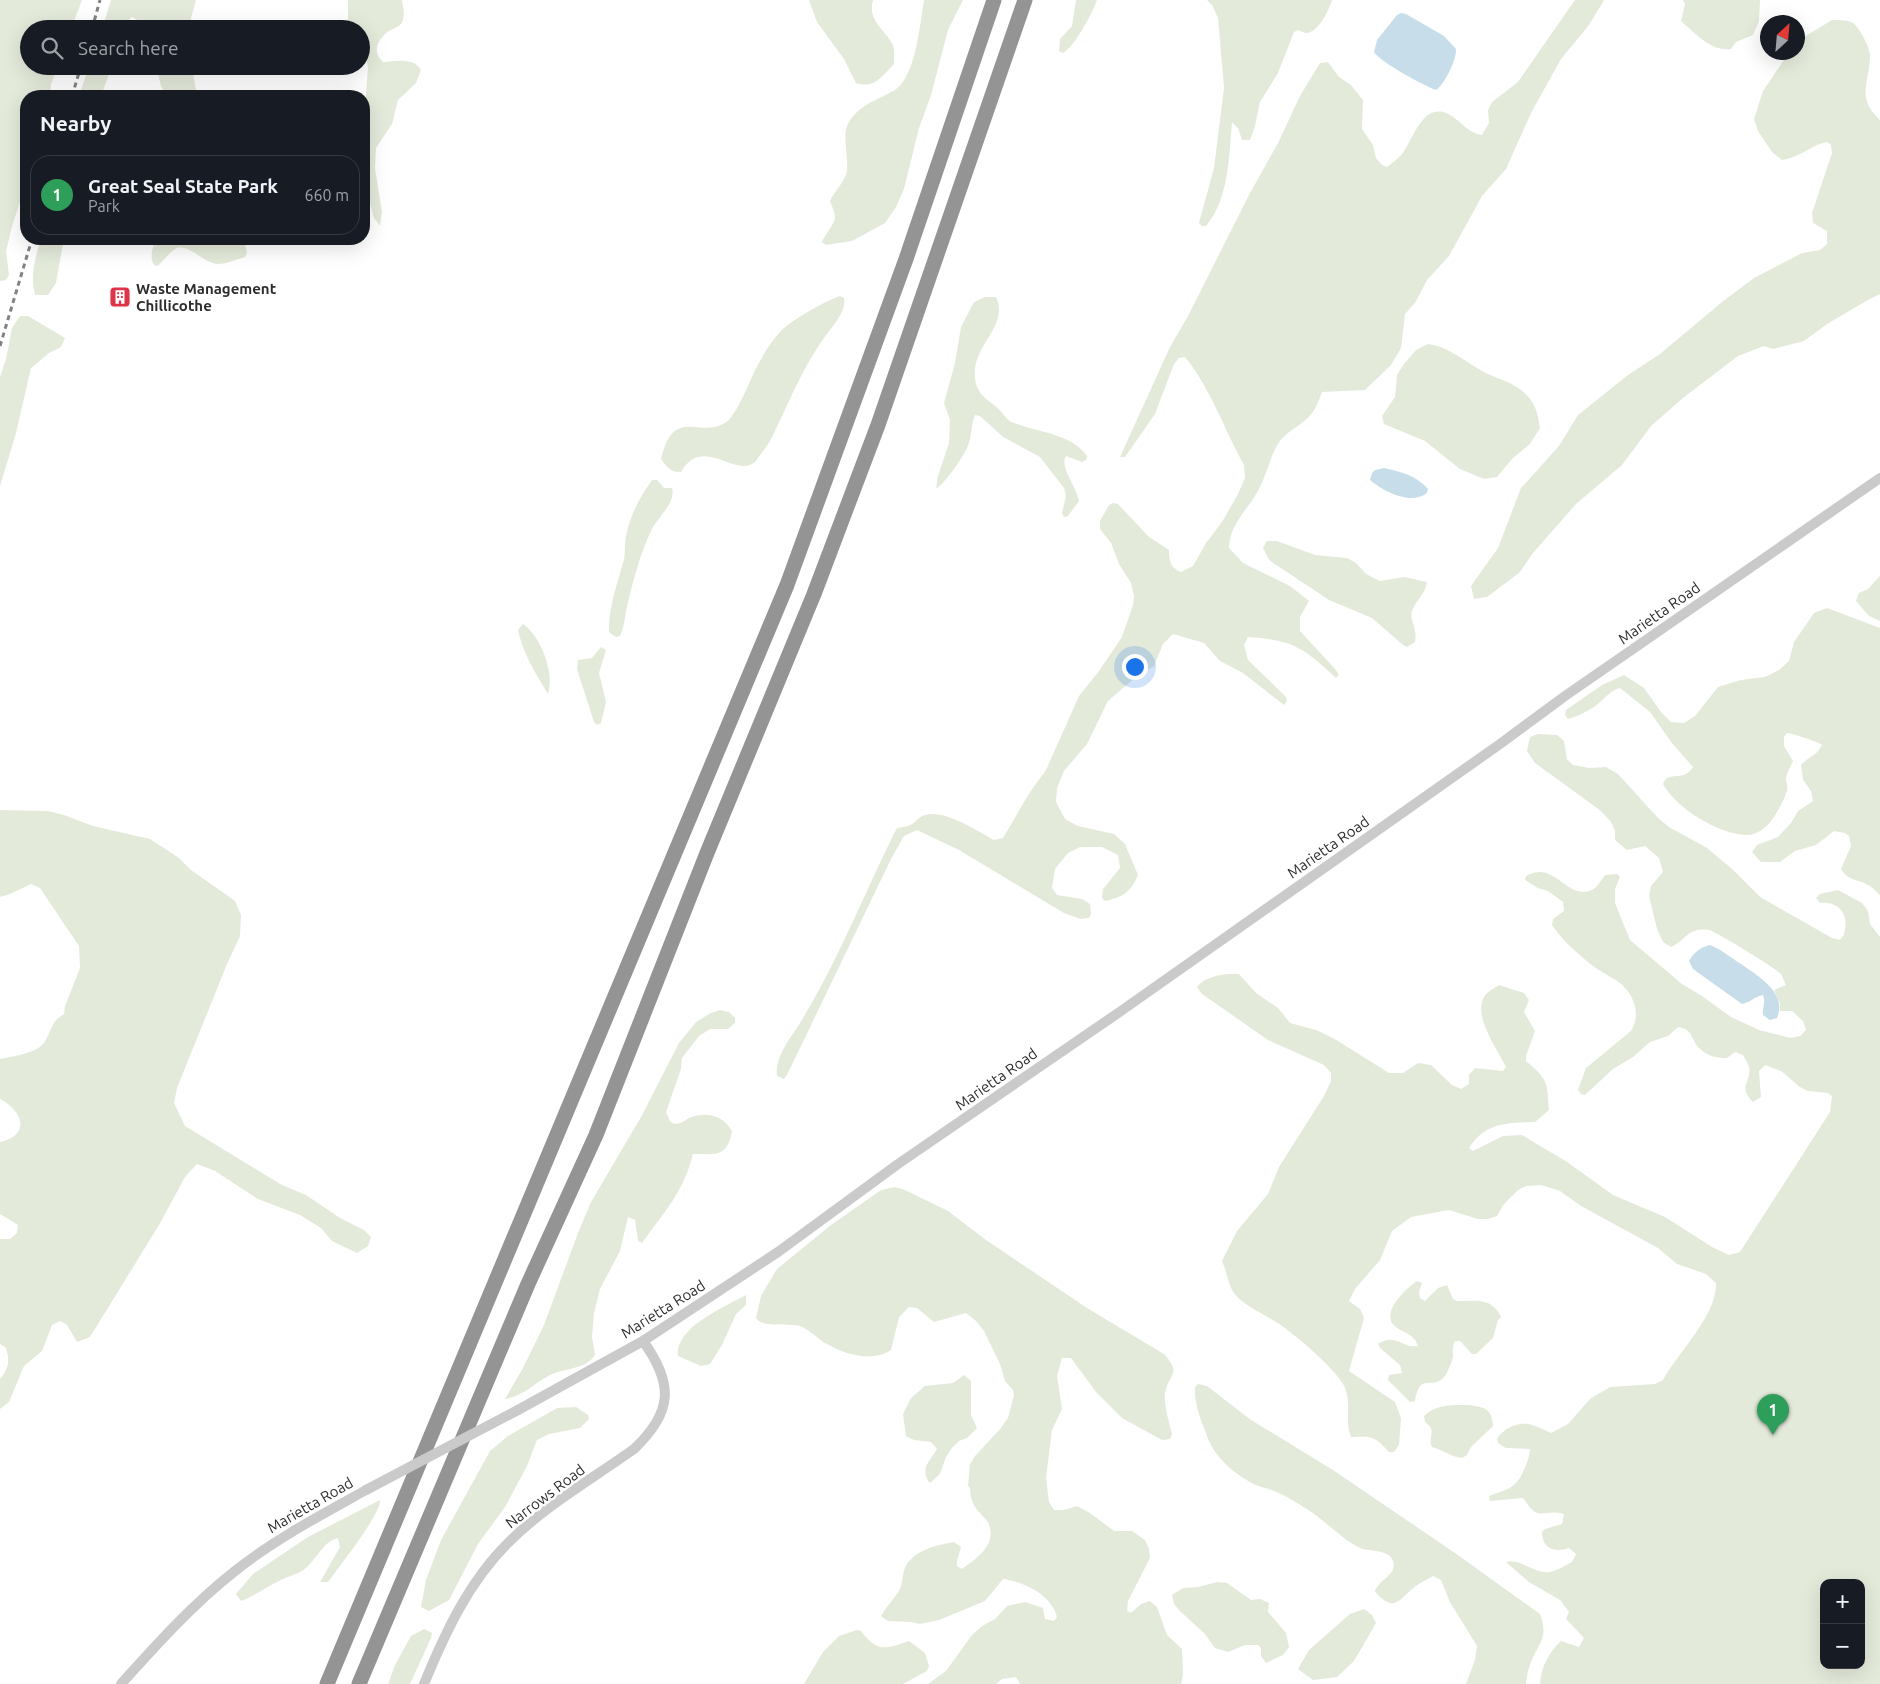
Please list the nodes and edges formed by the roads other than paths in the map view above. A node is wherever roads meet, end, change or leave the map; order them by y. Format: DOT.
graph roads {
  1 [pos="994,0"];
  2 [pos="1025,0"];
  3 [pos="1880,478"];
  4 [pos="642,1341"];
  5 [pos="121,1684"];
  6 [pos="327,1684"];
  7 [pos="359,1684"];
  8 [pos="424,1684"];
  1 -- 6 [label="highway"];
  2 -- 7 [label="highway"];
  3 -- 4 [label="street, Marietta Road"];
  4 -- 5 [label="street, Marietta Road, bridge"];
  4 -- 8 [label="street, Narrows Road"];
}
